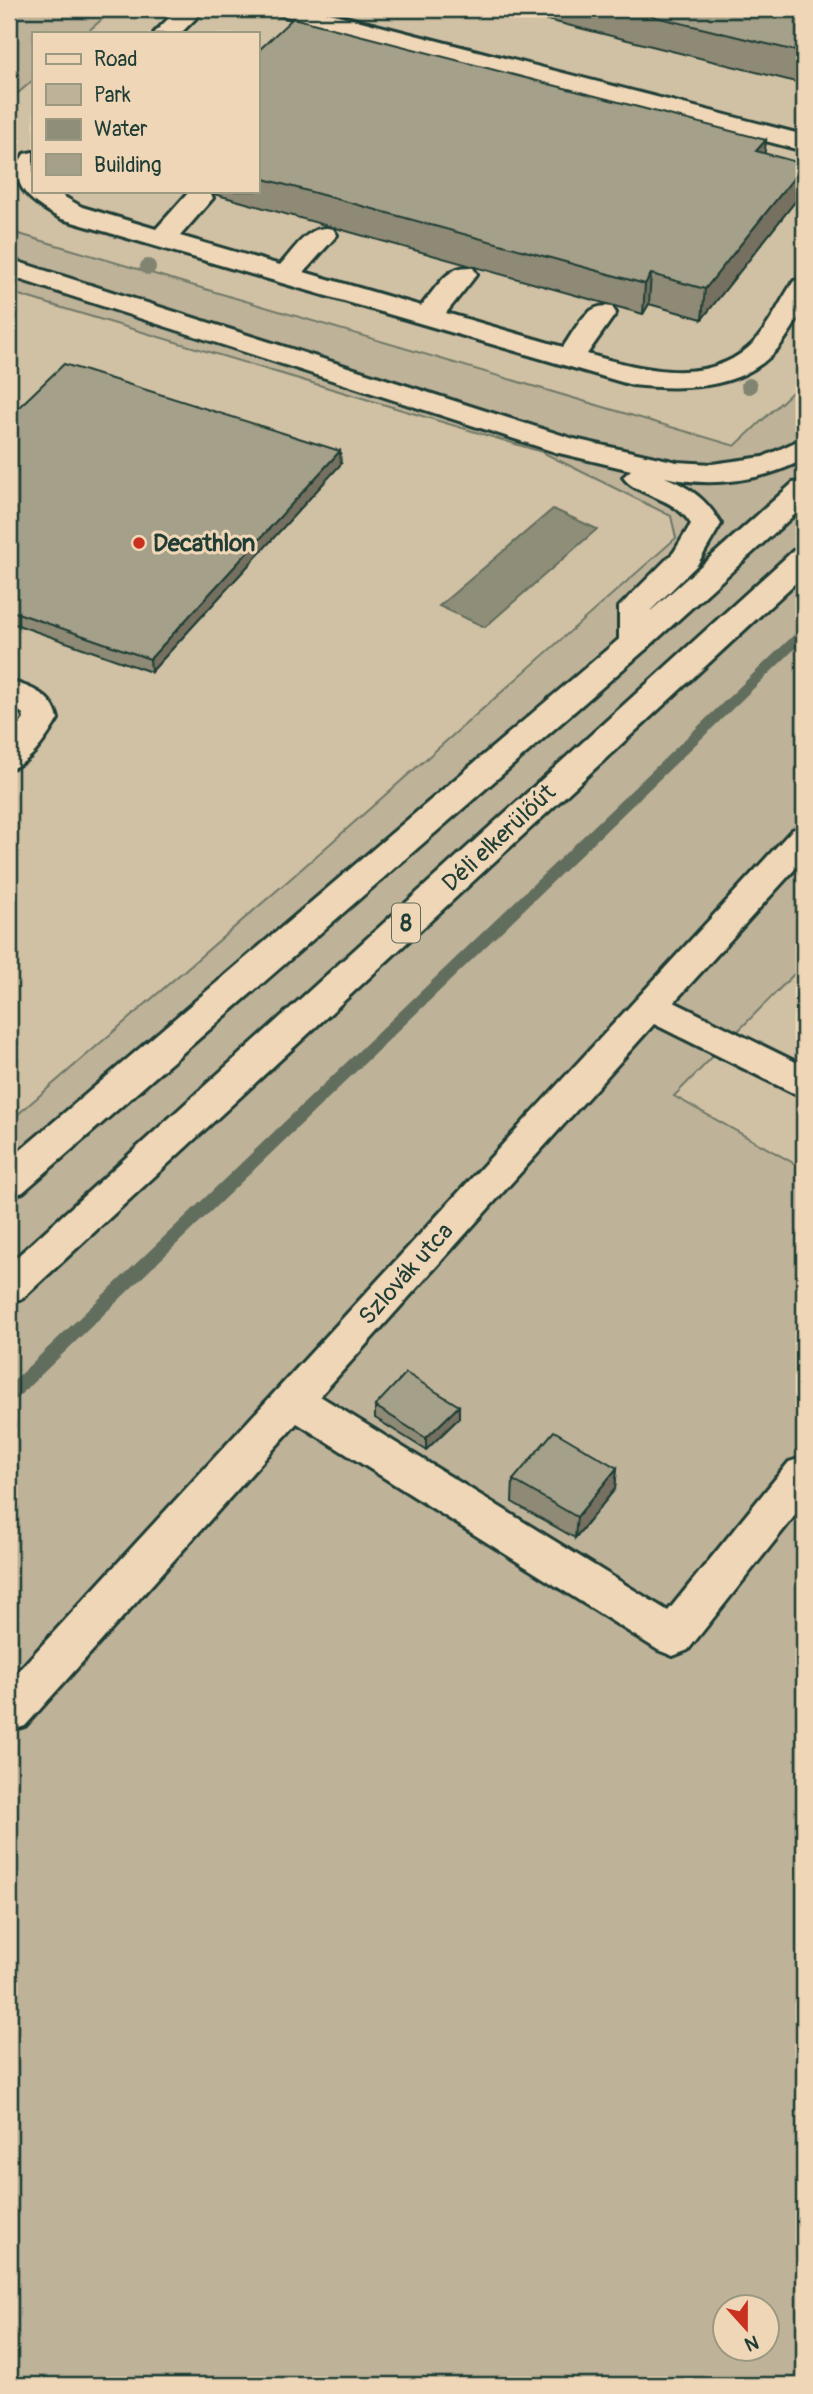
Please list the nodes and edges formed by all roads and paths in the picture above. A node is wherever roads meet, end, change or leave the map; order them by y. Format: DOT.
graph roads {
  1 [pos="193,9"];
  2 [pos="286,9"];
  3 [pos="167,32"];
  4 [pos="804,144"];
  5 [pos="39,192"];
  6 [pos="199,198"];
  7 [pos="323,235"];
  8 [pos="162,239"];
  9 [pos="9,267"];
  10 [pos="463,274"];
  11 [pos="286,275"];
  12 [pos="804,286"];
  13 [pos="602,313"];
  14 [pos="428,316"];
  15 [pos="569,358"];
  16 [pos="566,446"];
  17 [pos="804,447"];
  18 [pos="804,490"];
  19 [pos="804,558"];
  20 [pos="635,642"];
  21 [pos="9,692"];
  22 [pos="9,758"];
  23 [pos="804,838"];
  24 [pos="649,1006"];
  25 [pos="804,1082"];
  26 [pos="9,1182"];
  27 [pos="9,1287"];
  28 [pos="292,1399"];
  29 [pos="804,1474"];
  30 [pos="9,1713"];
  1 -- 3 [label="street"];
  2 -- 4 [label="street"];
  5 -- 8 [label="street"];
  6 -- 8 [label="street"];
  7 -- 11 [label="street"];
  8 -- 11 [label="street"];
  9 -- 16 [label="street"];
  10 -- 14 [label="street"];
  11 -- 14 [label="street"];
  12 -- 15 [label="street"];
  13 -- 15 [label="street"];
  14 -- 15 [label="street"];
  16 -- 17 [label="street"];
  16 -- 20 [label="street"];
  18 -- 20 [label="street"];
  19 -- 27 [label="street, Déli elkerülőút / 8"];
  20 -- 26 [label="street"];
  21 -- 22 [label="street"];
  23 -- 24 [label="street, Szlovák utca"];
  24 -- 25 [label="street"];
  24 -- 28 [label="street, Szlovák utca"];
  28 -- 29 [label="street"];
  28 -- 30 [label="street, Szlovák utca"];
}
